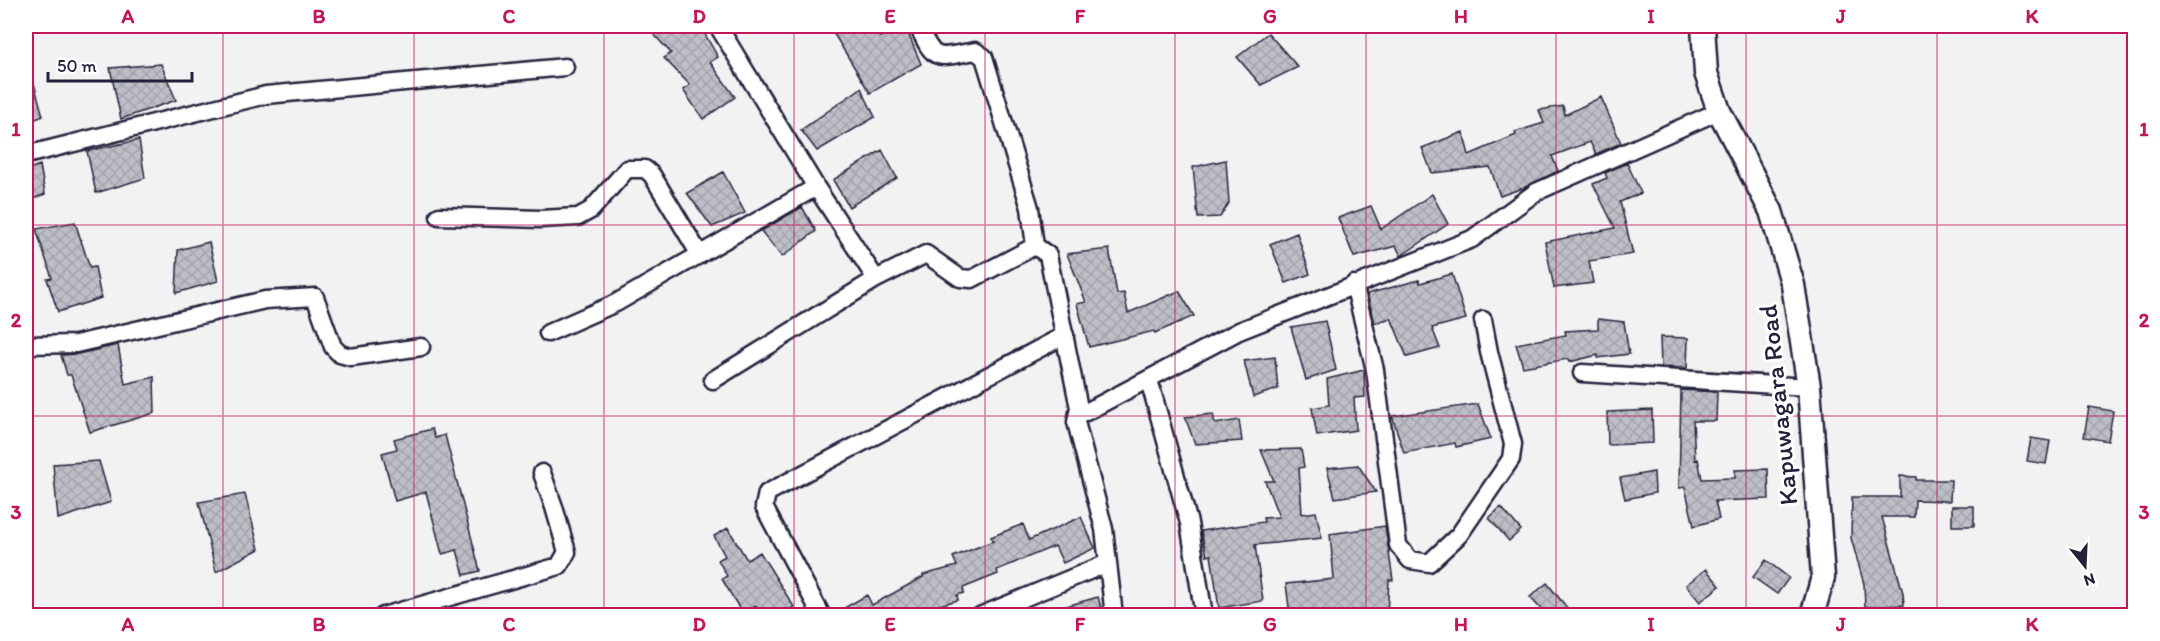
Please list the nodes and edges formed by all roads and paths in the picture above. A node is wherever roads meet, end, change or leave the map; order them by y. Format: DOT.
graph roads {
  1 [pos="718,26"];
  2 [pos="918,26"];
  3 [pos="1703,26"];
  4 [pos="565,68"];
  5 [pos="1719,111"];
  6 [pos="26,155"];
  7 [pos="816,188"];
  8 [pos="439,216"];
  9 [pos="1035,246"];
  10 [pos="700,255"];
  11 [pos="876,279"];
  12 [pos="1354,284"];
  13 [pos="1483,320"];
  14 [pos="548,333"];
  15 [pos="1065,335"];
  16 [pos="26,345"];
  17 [pos="421,347"];
  18 [pos="1582,373"];
  19 [pos="713,380"];
  20 [pos="1149,380"];
  21 [pos="1809,387"];
  22 [pos="1079,408"];
  23 [pos="542,473"];
  24 [pos="1107,562"];
  25 [pos="383,615"];
  26 [pos="822,615"];
  27 [pos="980,615"];
  28 [pos="1114,615"];
  29 [pos="1204,615"];
  30 [pos="1812,615"];
  1 -- 7 [label="street"];
  2 -- 9 [label="street"];
  3 -- 5 [label="street, Kapuwagara Road"];
  4 -- 6 [label="street"];
  5 -- 12 [label="street"];
  5 -- 21 [label="street, Kapuwagara Road"];
  7 -- 10 [label="street"];
  7 -- 11 [label="street"];
  8 -- 10 [label="street"];
  9 -- 11 [label="street"];
  9 -- 15 [label="street"];
  10 -- 14 [label="street"];
  11 -- 19 [label="street"];
  12 -- 13 [label="street"];
  12 -- 20 [label="street"];
  15 -- 22 [label="street"];
  15 -- 26 [label="street"];
  16 -- 17 [label="street"];
  18 -- 21 [label="street"];
  20 -- 22 [label="street"];
  20 -- 29 [label="street"];
  21 -- 30 [label="street, Kapuwagara Road"];
  22 -- 24 [label="street"];
  23 -- 25 [label="street"];
  24 -- 27 [label="street"];
  24 -- 28 [label="street"];
}
